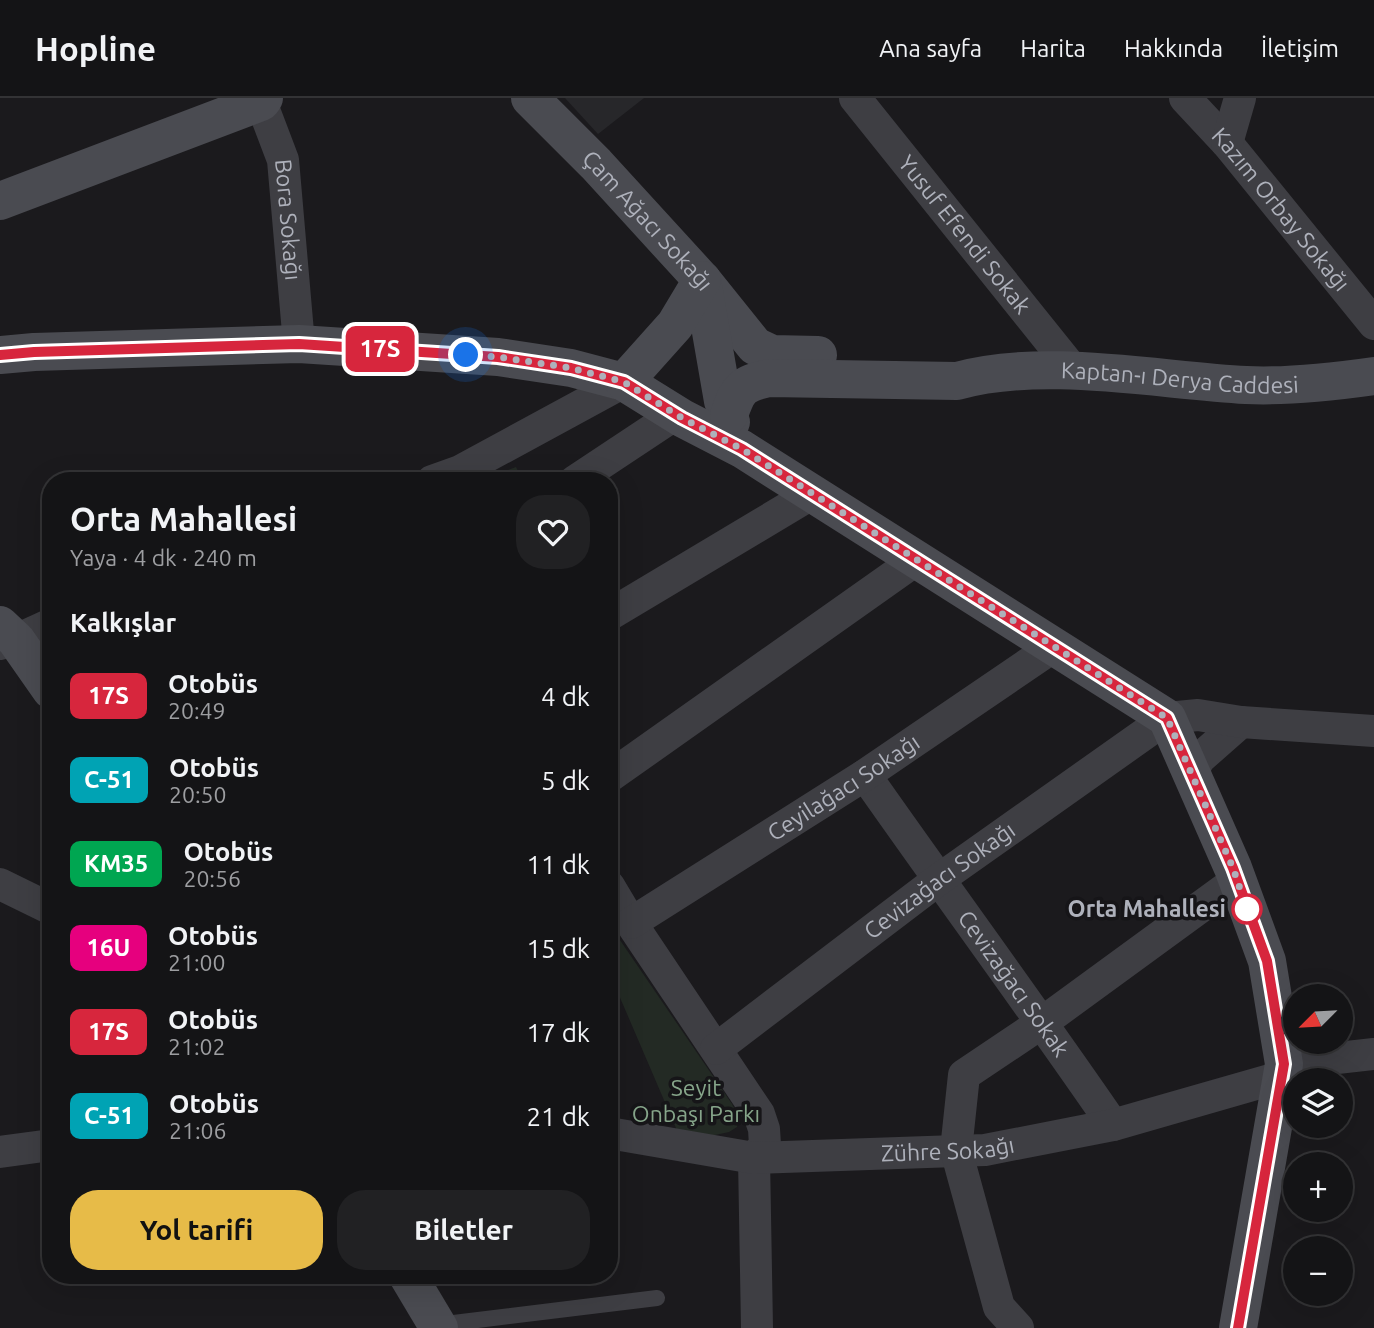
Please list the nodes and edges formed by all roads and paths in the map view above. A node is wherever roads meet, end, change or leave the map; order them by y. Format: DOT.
graph roads {
  1 [pos="530,98"];
  2 [pos="855,98"];
  3 [pos="1185,98"];
  4 [pos="1240,98"];
  5 [pos="262,100"];
  6 [pos="1227,143"];
  7 [pos="0,201"];
  8 [pos="702,281"];
  9 [pos="1374,324"];
  10 [pos="299,344"];
  11 [pos="17,353"];
  12 [pos="0,370"];
  13 [pos="1074,371"];
  14 [pos="986,373"];
  15 [pos="1374,376"];
  16 [pos="624,382"];
  17 [pos="676,414"];
  18 [pos="735,432"];
  19 [pos="457,472"];
  20 [pos="589,472"];
  21 [pos="813,493"];
  22 [pos="916,560"];
  23 [pos="618,610"];
  24 [pos="42,627"];
  25 [pos="5,637"];
  26 [pos="1053,647"];
  27 [pos="42,680"];
  28 [pos="1167,718"];
  29 [pos="1241,722"];
  30 [pos="1374,731"];
  31 [pos="618,771"];
  32 [pos="1192,773"];
  33 [pos="865,775"];
  34 [pos="938,880"];
  35 [pos="1236,881"];
  36 [pos="0,884"];
  37 [pos="618,902"];
  38 [pos="42,905"];
  39 [pos="631,923"];
  40 [pos="1043,1023"];
  41 [pos="716,1049"];
  42 [pos="1374,1054"];
  43 [pos="1282,1070"];
  44 [pos="1113,1125"];
  45 [pos="618,1134"];
  46 [pos="42,1146"];
  47 [pos="956,1150"];
  48 [pos="0,1152"];
  49 [pos="754,1158"];
  50 [pos="413,1284"];
  51 [pos="657,1298"];
  52 [pos="438,1327"];
  53 [pos="757,1328"];
  54 [pos="1018,1328"];
  55 [pos="1238,1328"];
  1 -- 8 [label="street, Çam Ağacı Sokağı"];
  2 -- 13 [label="street, Yusuf Efendi Sokak"];
  3 -- 6 [label="street, Kazım Orbay Sokağı"];
  4 -- 6 [label="street"];
  5 -- 7 [label="street"];
  5 -- 10 [label="street, Bora Sokağı"];
  6 -- 9 [label="street, Kazım Orbay Sokağı"];
  8 -- 14 [label="street, Kaptan-ı Derya Caddesi"];
  8 -- 16 [label="street"];
  8 -- 18 [label="street, Çam Ağacı Sokağı"];
  10 -- 11 [label="street"];
  10 -- 16 [label="street"];
  11 -- 12 [label="street"];
  13 -- 14 [label="street, Kaptan-ı Derya Caddesi"];
  13 -- 15 [label="street, Kaptan-ı Derya Caddesi"];
  14 -- 18 [label="street, Kaptan-ı Derya Caddesi"];
  16 -- 17 [label="street"];
  16 -- 19 [label="street"];
  17 -- 18 [label="street"];
  17 -- 20 [label="street"];
  18 -- 21 [label="street"];
  21 -- 22 [label="street"];
  21 -- 23 [label="street"];
  22 -- 26 [label="street"];
  22 -- 31 [label="street"];
  24 -- 25 [label="street"];
  25 -- 27 [label="street"];
  26 -- 28 [label="street"];
  26 -- 33 [label="street, Ceyilağacı Sokağı"];
  28 -- 29 [label="street"];
  28 -- 32 [label="street"];
  28 -- 34 [label="street, Cevizağacı Sokağı"];
  29 -- 30 [label="street"];
  29 -- 32 [label="street"];
  32 -- 35 [label="street"];
  33 -- 34 [label="street, Cevizağacı Sokak"];
  33 -- 39 [label="street, Ceyilağacı Sokağı"];
  34 -- 40 [label="street, Cevizağacı Sokak"];
  34 -- 41 [label="street, Cevizağacı Sokağı"];
  35 -- 40 [label="street"];
  35 -- 43 [label="street"];
  36 -- 38 [label="street"];
  37 -- 39 [label="street"];
  39 -- 41 [label="street"];
  40 -- 44 [label="street, Cevizağacı Sokak"];
  40 -- 47 [label="street"];
  41 -- 49 [label="street"];
  42 -- 43 [label="street, Zühre Sokağı"];
  43 -- 44 [label="street, Zühre Sokağı"];
  43 -- 55 [label="street"];
  44 -- 47 [label="street, Zühre Sokağı"];
  45 -- 49 [label="street, Zühre Sokağı"];
  46 -- 48 [label="street"];
  47 -- 49 [label="street, Zühre Sokağı"];
  47 -- 54 [label="street"];
  49 -- 53 [label="street"];
  50 -- 52 [label="street"];
  51 -- 52 [label="lane"];
}
